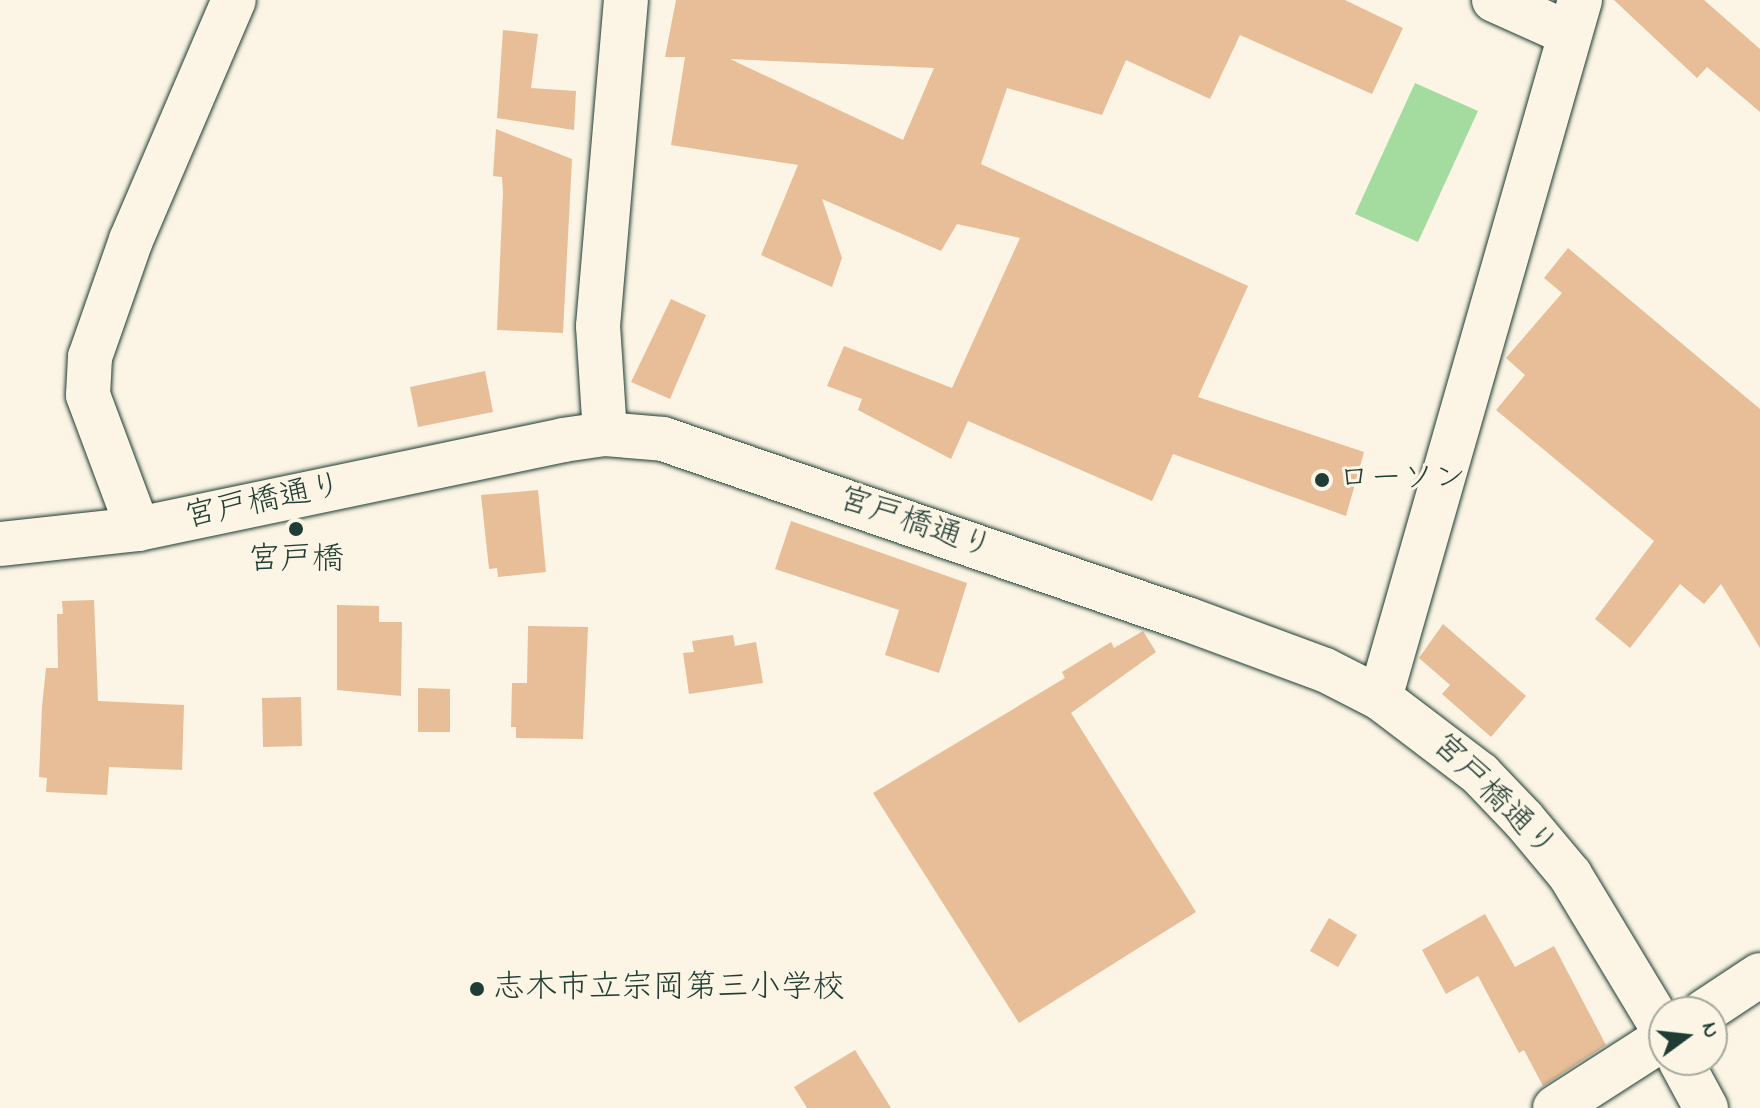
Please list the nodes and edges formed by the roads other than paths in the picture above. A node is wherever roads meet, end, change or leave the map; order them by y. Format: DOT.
graph roads {
  1 [pos="234,0"];
  2 [pos="626,0"];
  3 [pos="1494,0"];
  4 [pos="1575,17"];
  5 [pos="605,434"];
  6 [pos="138,529"];
  7 [pos="0,544"];
  8 [pos="1380,698"];
  9 [pos="1760,975"];
  10 [pos="1728,996"];
  11 [pos="1648,1004"];
  12 [pos="1648,1048"];
  13 [pos="1689,1076"];
  14 [pos="1555,1108"];
  15 [pos="1706,1108"];
  1 -- 6 [label="street"];
  2 -- 5 [label="street"];
  3 -- 4 [label="street"];
  4 -- 8 [label="street"];
  5 -- 6 [label="street, 宮戸橋通り"];
  5 -- 8 [label="street, 宮戸橋通り"];
  6 -- 7 [label="street, 宮戸橋通り"];
  8 -- 11 [label="street, 宮戸橋通り"];
  9 -- 10 [label="street"];
  12 -- 14 [label="street"];
  13 -- 15 [label="street"];
}
